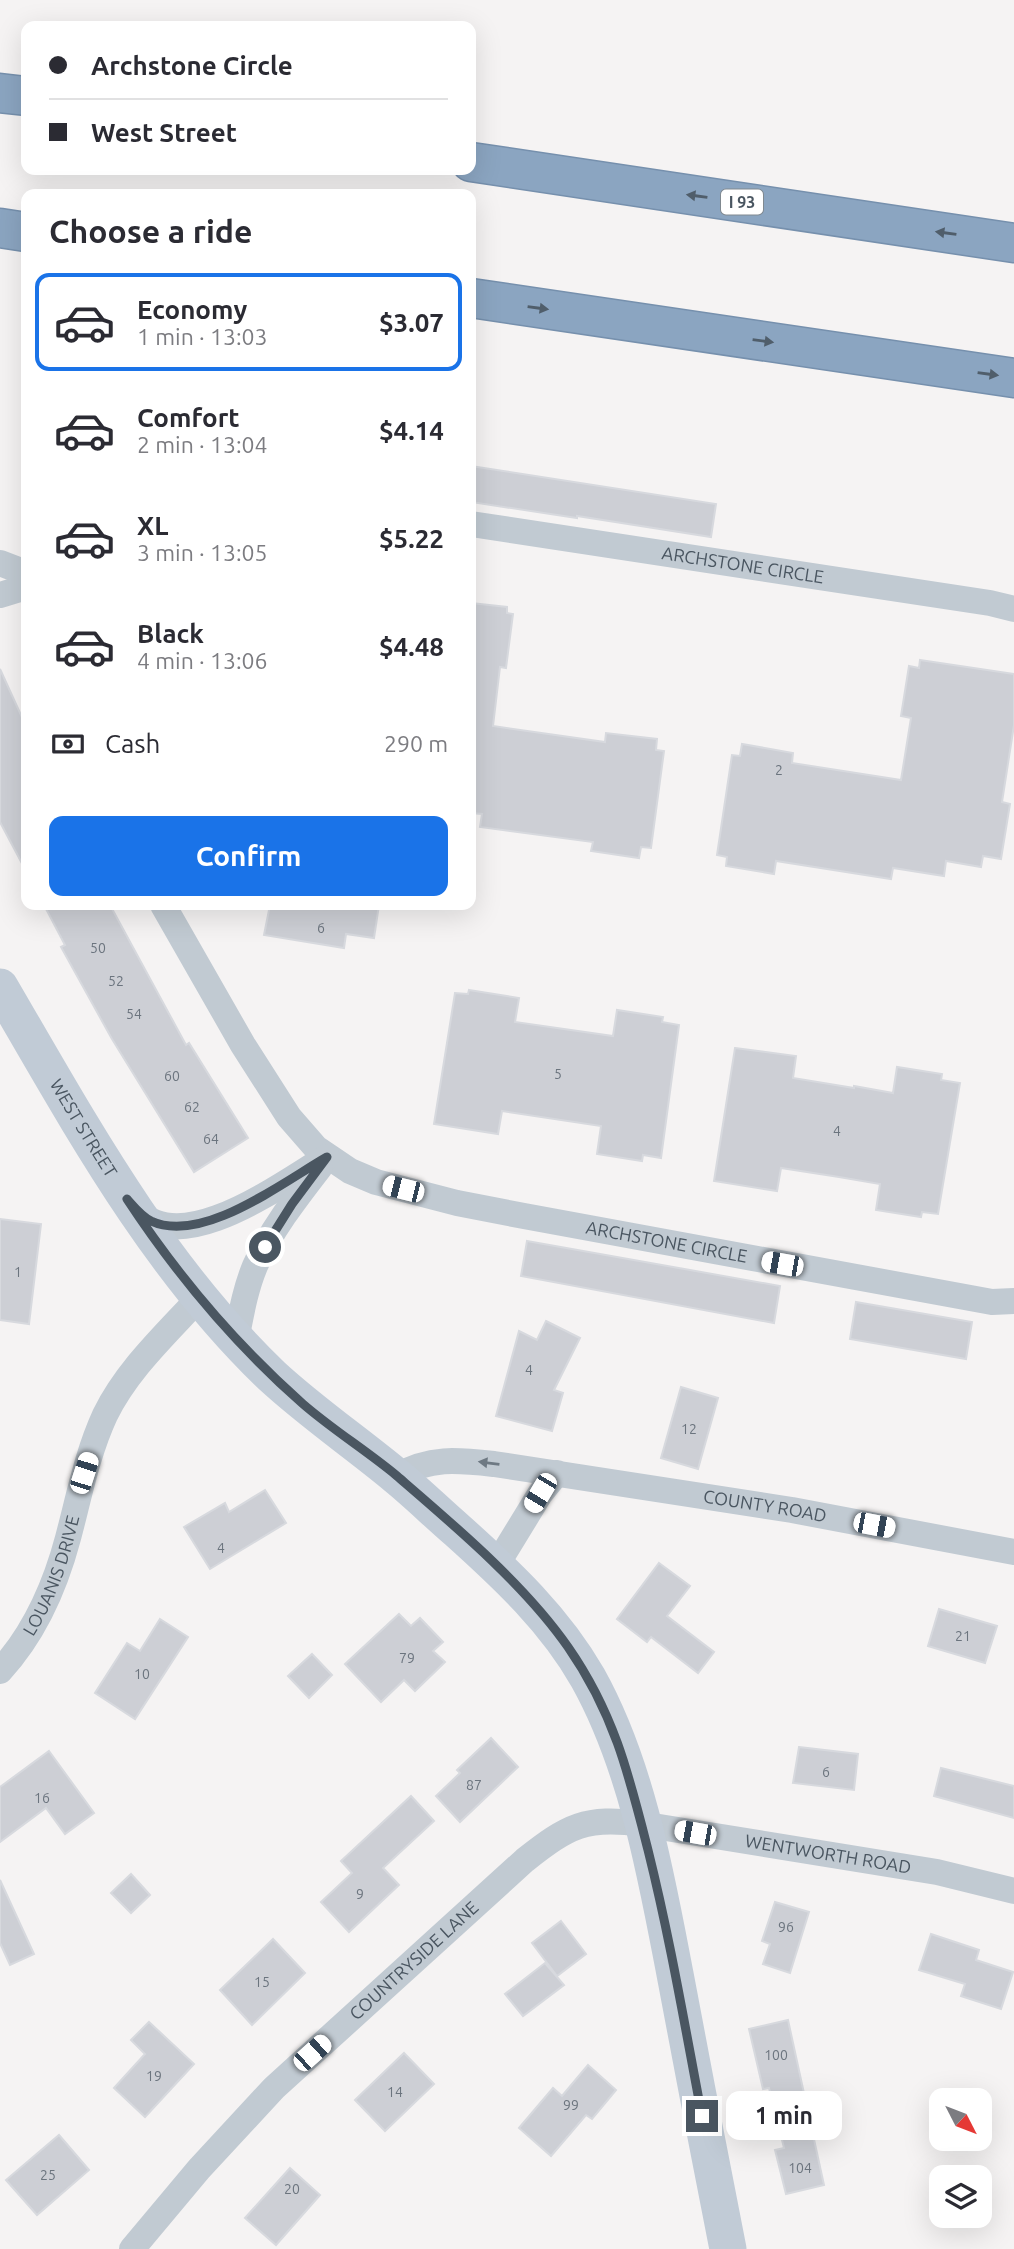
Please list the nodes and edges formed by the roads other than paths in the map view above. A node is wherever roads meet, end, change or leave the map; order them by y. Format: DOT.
graph roads {
  1 [pos="0,93"];
  2 [pos="21,95"];
  3 [pos="476,163"];
  4 [pos="0,228"];
  5 [pos="21,231"];
  6 [pos="1014,243"];
  7 [pos="476,299"];
  8 [pos="1014,378"];
  9 [pos="476,525"];
  10 [pos="0,564"];
  11 [pos="21,571"];
  12 [pos="21,589"];
  13 [pos="0,595"];
  14 [pos="1014,609"];
  15 [pos="166,910"];
  16 [pos="0,987"];
  17 [pos="327,1157"];
  18 [pos="127,1199"];
  19 [pos="199,1298"];
  20 [pos="1014,1301"];
  21 [pos="236,1340"];
  22 [pos="557,1473"];
  23 [pos="397,1476"];
  24 [pos="1014,1552"];
  25 [pos="496,1566"];
  26 [pos="0,1671"];
  27 [pos="642,1824"];
  28 [pos="1014,1891"];
  29 [pos="132,2249"];
  30 [pos="727,2249"];
  1 -- 2 [label="highway"];
  6 -- 3 [label="highway, I 93, one-way"];
  4 -- 5 [label="highway"];
  7 -- 8 [label="highway, one-way"];
  9 -- 14 [label="street, ARCHSTONE CIRCLE"];
  10 -- 11 [label="street"];
  12 -- 13 [label="street"];
  15 -- 17 [label="street, ARCHSTONE CIRCLE"];
  16 -- 18 [label="main road, WEST STREET"];
  17 -- 18 [label="street"];
  17 -- 20 [label="street, ARCHSTONE CIRCLE"];
  17 -- 21 [label="street"];
  18 -- 19 [label="main road, WEST STREET"];
  19 -- 21 [label="main road, WEST STREET"];
  19 -- 26 [label="street, LOUANIS DRIVE"];
  21 -- 23 [label="main road, WEST STREET"];
  22 -- 23 [label="street, COUNTY ROAD, one-way"];
  22 -- 24 [label="street, COUNTY ROAD"];
  22 -- 25 [label="street"];
  23 -- 25 [label="main road, WEST STREET"];
  25 -- 27 [label="main road, WEST STREET"];
  27 -- 28 [label="street, WENTWORTH ROAD"];
  27 -- 29 [label="street, COUNTRYSIDE LANE"];
  27 -- 30 [label="main road, WEST STREET"];
}
